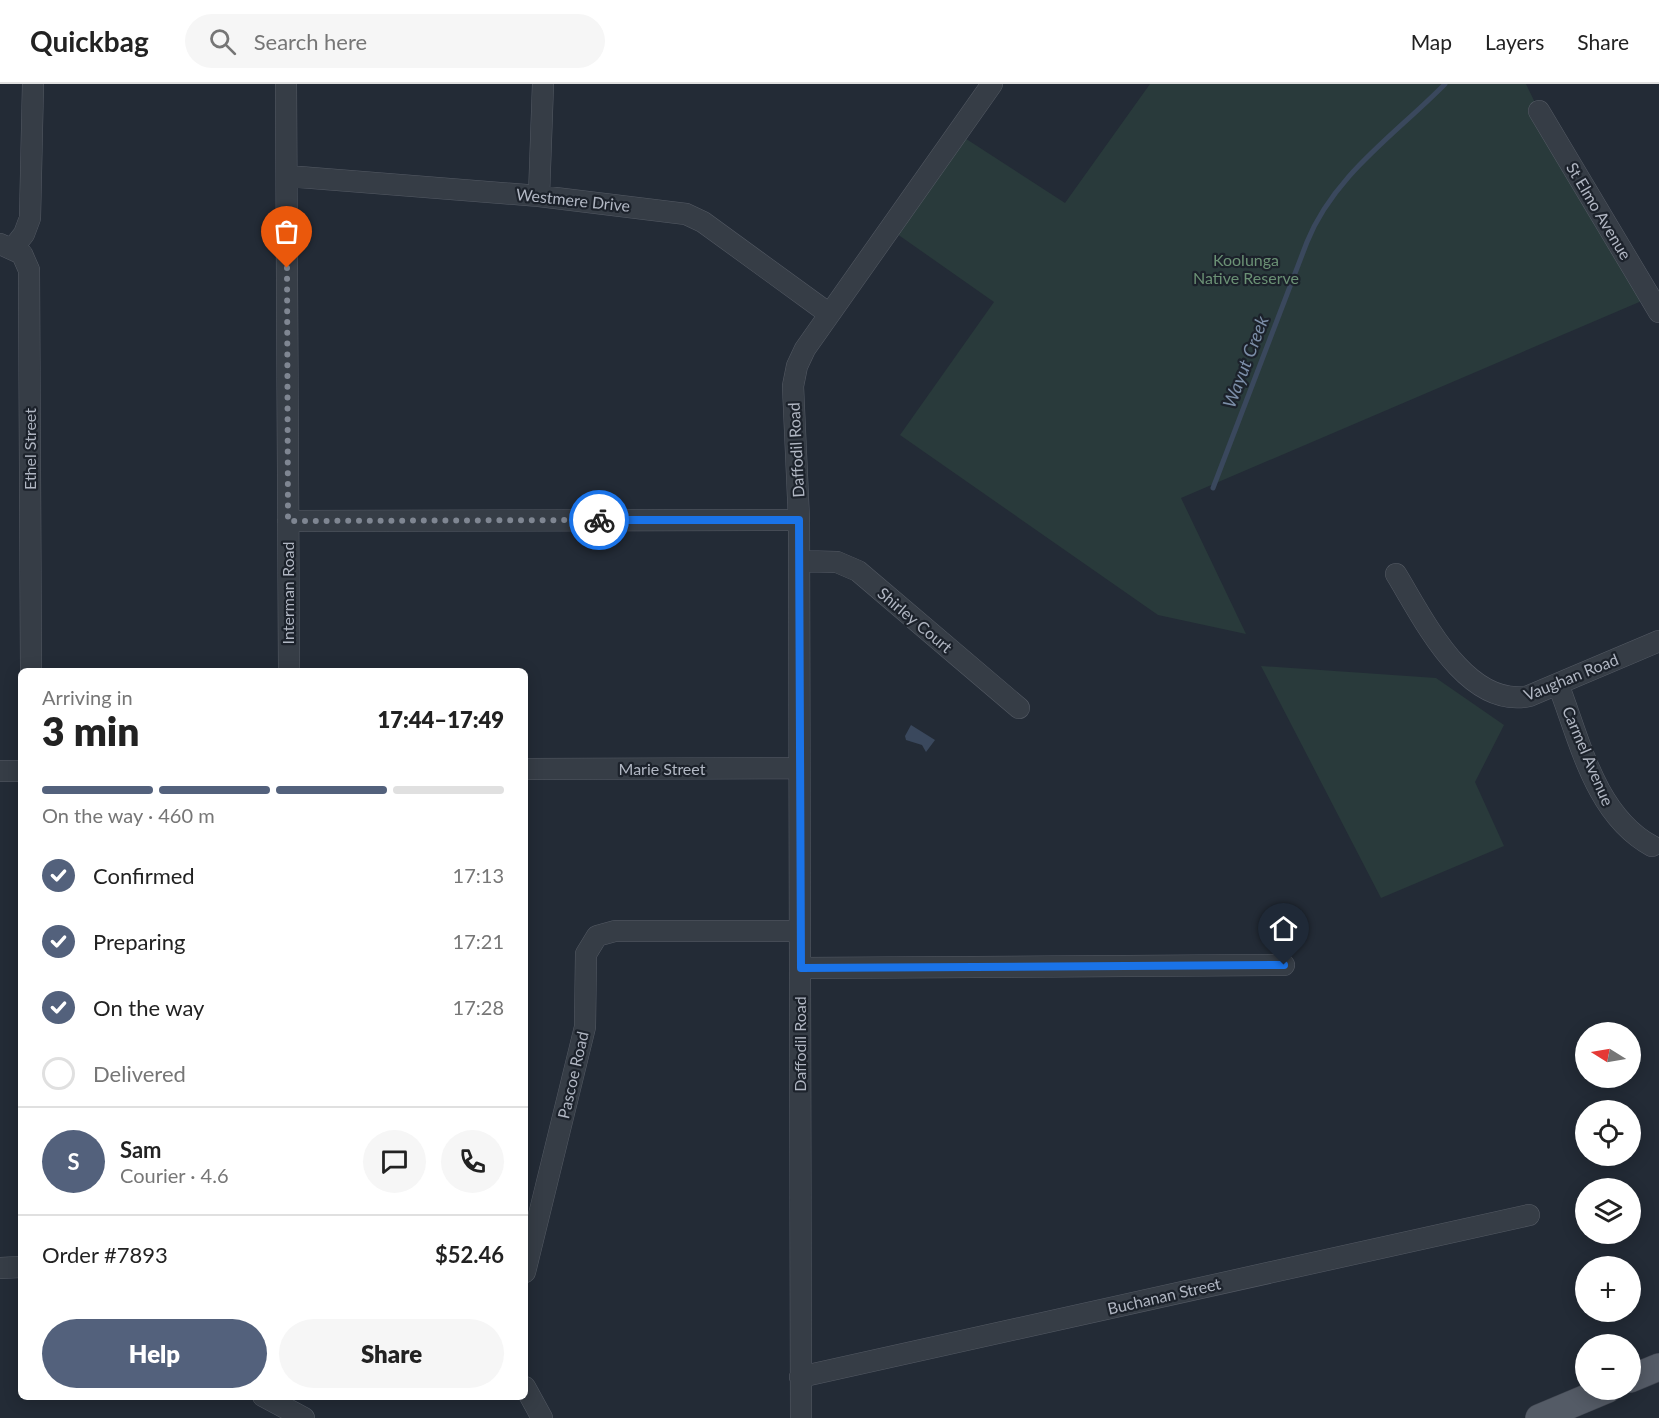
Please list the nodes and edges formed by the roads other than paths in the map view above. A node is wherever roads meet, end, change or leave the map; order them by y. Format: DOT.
graph roads {
  1 [pos="33,84"];
  2 [pos="286,84"];
  3 [pos="543,84"];
  4 [pos="986,86"];
  5 [pos="1539,111"];
  6 [pos="287,176"];
  7 [pos="539,196"];
  8 [pos="6,246"];
  9 [pos="1659,312"];
  10 [pos="828,313"];
  11 [pos="799,520"];
  12 [pos="288,521"];
  13 [pos="799,561"];
  14 [pos="1396,574"];
  15 [pos="1659,640"];
  16 [pos="31,668"];
  17 [pos="289,668"];
  18 [pos="1558,684"];
  19 [pos="1019,708"];
  20 [pos="799,768"];
  21 [pos="528,769"];
  22 [pos="0,771"];
  23 [pos="18,771"];
  24 [pos="1652,846"];
  25 [pos="799,931"];
  26 [pos="1284,965"];
  27 [pos="801,968"];
  28 [pos="1529,1215"];
  29 [pos="528,1260"];
  30 [pos="18,1267"];
  31 [pos="0,1268"];
  32 [pos="1659,1367"];
  33 [pos="1641,1375"];
  34 [pos="800,1377"];
  35 [pos="528,1392"];
  36 [pos="270,1400"];
  37 [pos="1582,1400"];
  38 [pos="304,1418"];
  39 [pos="542,1418"];
  40 [pos="801,1418"];
  41 [pos="1539,1418"];
  1 -- 8 [label="street"];
  2 -- 6 [label="street, Interman Road"];
  3 -- 7 [label="street"];
  4 -- 10 [label="street, Daffodil Road"];
  5 -- 9 [label="street, St Elmo Avenue"];
  6 -- 7 [label="street, Westmere Drive"];
  6 -- 12 [label="street, Interman Road"];
  7 -- 10 [label="street, Westmere Drive"];
  8 -- 16 [label="street, Ethel Street"];
  10 -- 11 [label="street, Daffodil Road"];
  11 -- 12 [label="street"];
  11 -- 13 [label="street, Daffodil Road"];
  12 -- 17 [label="street, Interman Road"];
  13 -- 19 [label="street, Shirley Court"];
  13 -- 20 [label="street, Daffodil Road"];
  14 -- 18 [label="street, Vaughan Road"];
  15 -- 18 [label="street, Vaughan Road"];
  18 -- 24 [label="street, Carmel Avenue"];
  20 -- 21 [label="street, Marie Street"];
  20 -- 25 [label="street, Daffodil Road"];
  22 -- 23 [label="street"];
  25 -- 27 [label="street, Daffodil Road"];
  25 -- 29 [label="street, Pascoe Road"];
  26 -- 27 [label="street"];
  27 -- 34 [label="street, Daffodil Road"];
  28 -- 34 [label="street, Buchanan Street"];
  30 -- 31 [label="street"];
  32 -- 33 [label="main road"];
  34 -- 40 [label="street, Daffodil Road"];
  35 -- 39 [label="street"];
  36 -- 38 [label="street"];
  37 -- 41 [label="main road"];
}
